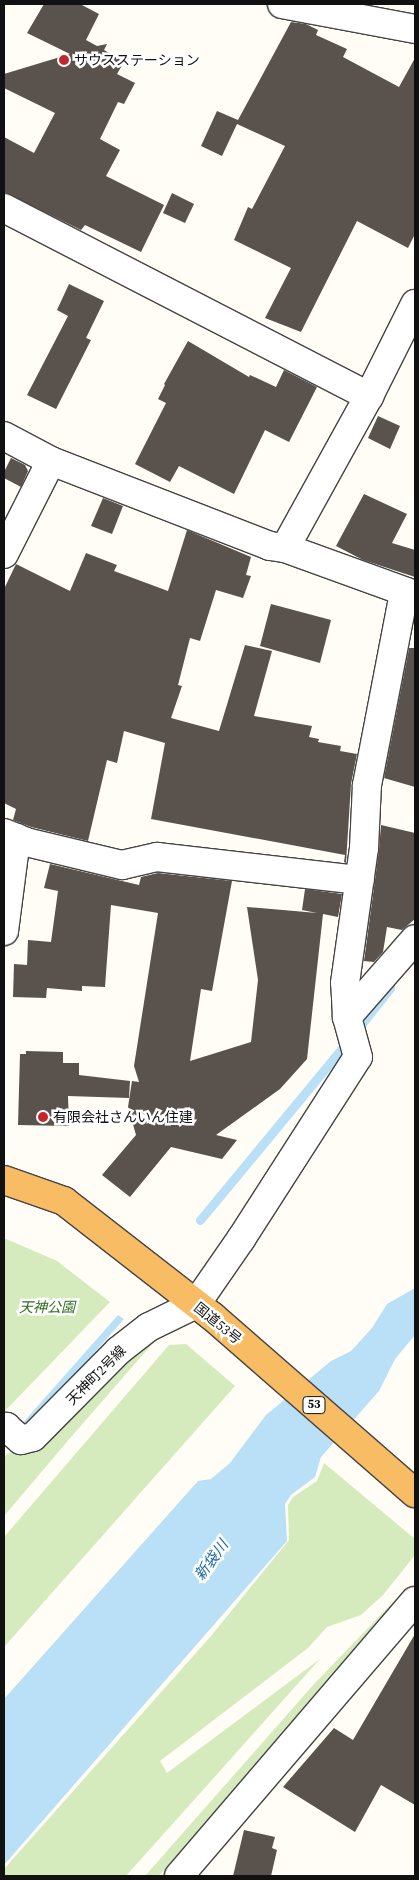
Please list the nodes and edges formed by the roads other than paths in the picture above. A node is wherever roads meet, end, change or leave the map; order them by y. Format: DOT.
graph roads {
  1 [pos="282,4"];
  2 [pos="415,29"];
  3 [pos="4,208"];
  4 [pos="415,304"];
  5 [pos="369,396"];
  6 [pos="4,436"];
  7 [pos="51,461"];
  8 [pos="285,548"];
  9 [pos="4,554"];
  10 [pos="410,593"];
  11 [pos="10,835"];
  12 [pos="360,880"];
  13 [pos="4,931"];
  14 [pos="415,939"];
  15 [pos="347,1017"];
  16 [pos="4,1180"];
  17 [pos="204,1310"];
  18 [pos="4,1430"];
  19 [pos="415,1492"];
  20 [pos="415,1601"];
  21 [pos="179,1876"];
  1 -- 2 [label="street"];
  3 -- 5 [label="street"];
  4 -- 5 [label="street"];
  5 -- 8 [label="street"];
  6 -- 7 [label="street"];
  7 -- 8 [label="street"];
  7 -- 9 [label="street"];
  8 -- 10 [label="street"];
  10 -- 12 [label="street"];
  11 -- 12 [label="street"];
  11 -- 13 [label="street"];
  12 -- 15 [label="street"];
  14 -- 15 [label="street"];
  15 -- 17 [label="street"];
  16 -- 17 [label="highway, 国道53号 / 53"];
  17 -- 18 [label="street, 天神町2号線"];
  17 -- 19 [label="highway, 国道53号 / 53"];
  20 -- 21 [label="street"];
}
